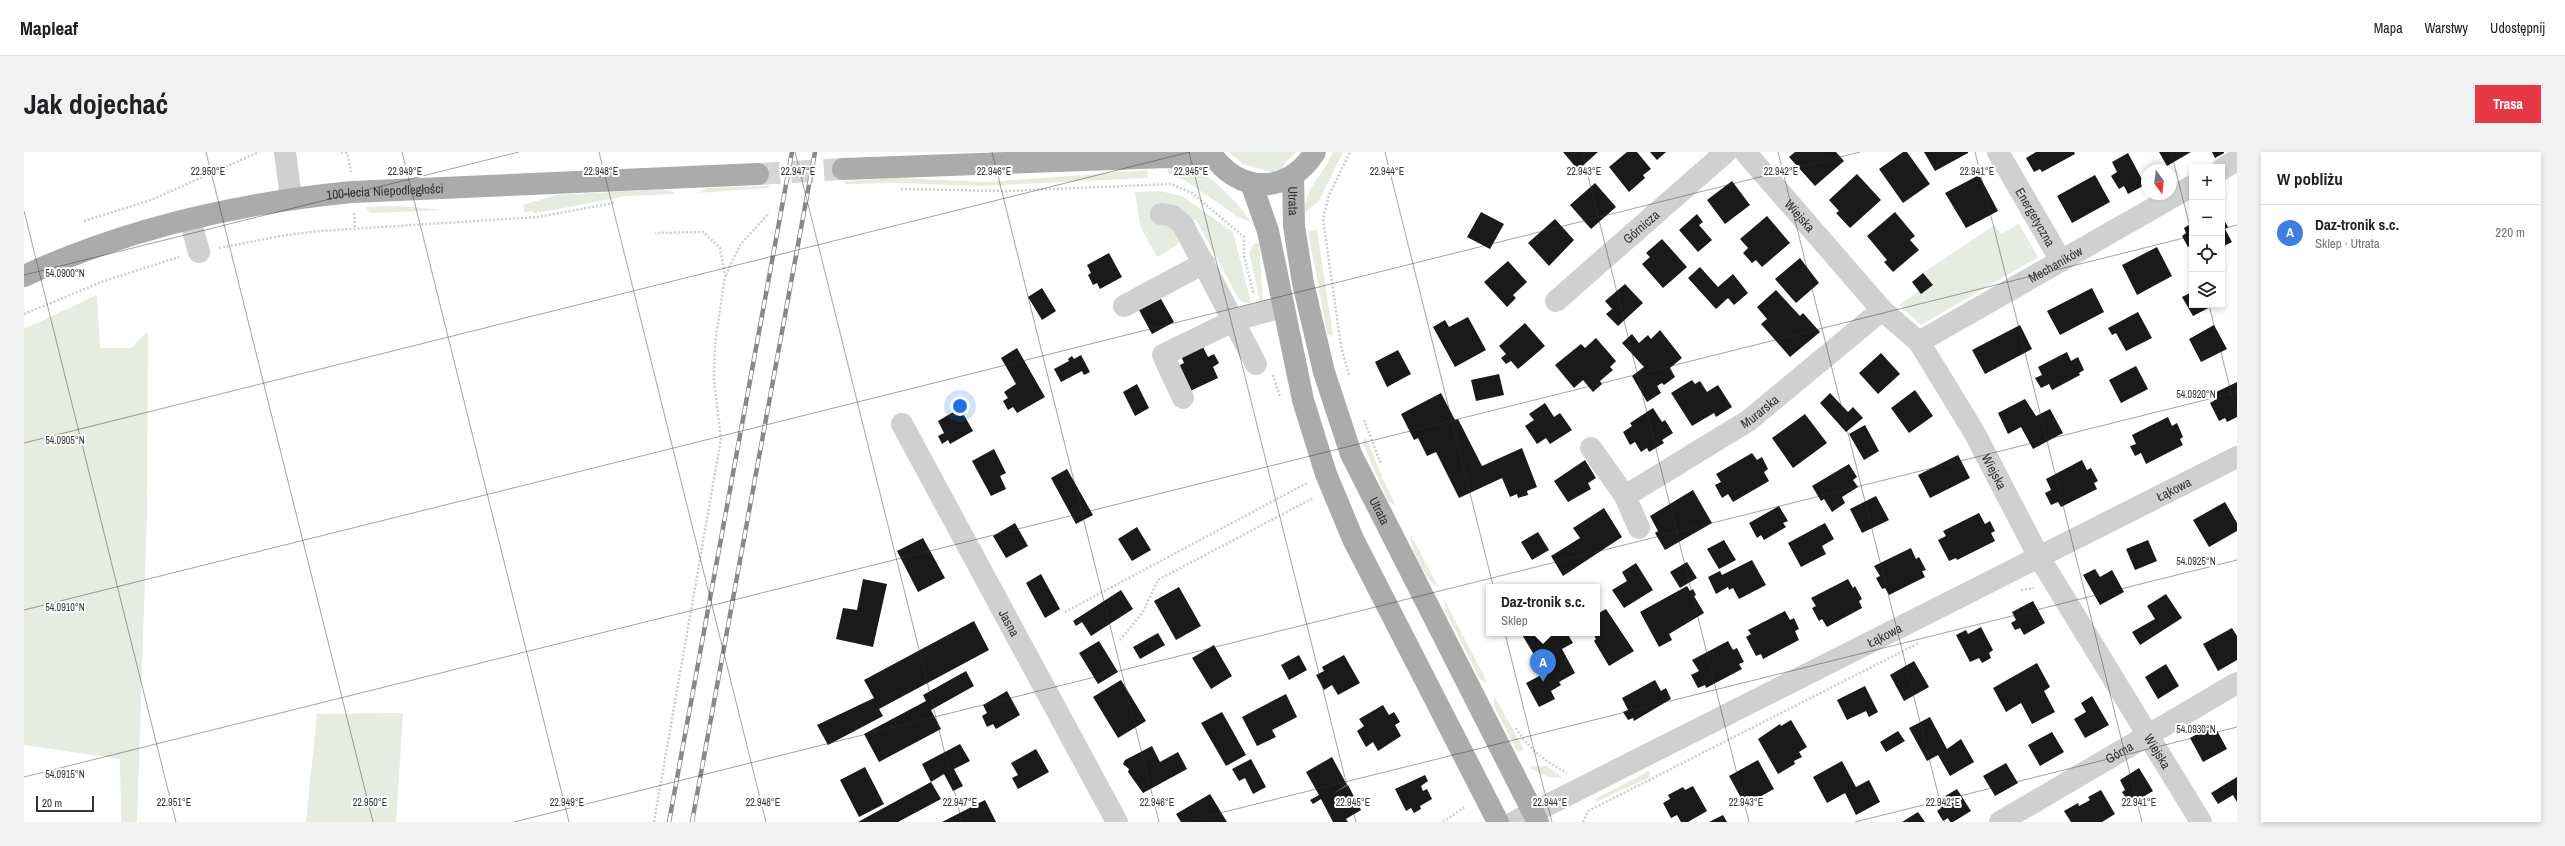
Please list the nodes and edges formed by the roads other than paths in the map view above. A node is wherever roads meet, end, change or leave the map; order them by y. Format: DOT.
graph roads {
  1 [pos="285,152"];
  2 [pos="1046,152"];
  3 [pos="1315,152"];
  4 [pos="1726,152"];
  5 [pos="1745,152"];
  6 [pos="1998,152"];
  7 [pos="1002,155"];
  8 [pos="1212,156"];
  9 [pos="2237,160"];
  10 [pos="972,163"];
  11 [pos="2225,167"];
  12 [pos="844,169"];
  13 [pos="758,174"];
  14 [pos="1292,176"];
  15 [pos="1251,183"];
  16 [pos="2189,188"];
  17 [pos="290,198"];
  18 [pos="1161,214"];
  19 [pos="190,219"];
  20 [pos="199,252"];
  21 [pos="2061,261"];
  22 [pos="1204,263"];
  23 [pos="24,276"];
  24 [pos="1556,301"];
  25 [pos="1124,306"];
  26 [pos="1282,307"];
  27 [pos="1882,310"];
  28 [pos="1235,320"];
  29 [pos="1919,342"];
  30 [pos="1256,364"];
  31 [pos="1183,398"];
  32 [pos="902,424"];
  33 [pos="1590,448"];
  34 [pos="2237,457"];
  35 [pos="1625,496"];
  36 [pos="1639,528"];
  37 [pos="2039,557"];
  38 [pos="2237,683"];
  39 [pos="2147,735"];
  40 [pos="1535,817"];
  41 [pos="1117,822"];
  42 [pos="1498,822"];
  43 [pos="1514,822"];
  44 [pos="2000,822"];
  45 [pos="2201,822"];
  1 -- 17 [label="street"];
  2 -- 7 [label="main road"];
  3 -- 14 [label="main road, Utrata"];
  4 -- 24 [label="street, Górnicza"];
  5 -- 27 [label="street, Wiejska"];
  6 -- 21 [label="street, Energetyczna"];
  7 -- 10 [label="main road"];
  8 -- 10 [label="main road"];
  8 -- 15 [label="main road, Utrata"];
  9 -- 11 [label="street"];
  10 -- 12 [label="main road"];
  13 -- 17 [label="main road, 100-lecia Niepodległości"];
  14 -- 15 [label="main road, Utrata"];
  14 -- 40 [label="main road, Utrata"];
  15 -- 26 [label="main road"];
  16 -- 21 [label="street, Mechaników"];
  17 -- 19 [label="main road, 100-lecia Niepodległości"];
  18 -- 22 [label="street"];
  19 -- 20 [label="street"];
  19 -- 23 [label="main road, 100-lecia Niepodległości"];
  21 -- 29 [label="street, Mechaników"];
  22 -- 25 [label="street"];
  22 -- 28 [label="street"];
  26 -- 28 [label="street"];
  26 -- 42 [label="main road"];
  27 -- 29 [label="street, Wiejska"];
  27 -- 35 [label="street, Murarska"];
  28 -- 30 [label="street"];
  28 -- 31 [label="street"];
  29 -- 37 [label="street, Wiejska"];
  32 -- 41 [label="street, Jasna"];
  33 -- 35 [label="street"];
  34 -- 37 [label="street, Łąkowa"];
  35 -- 36 [label="street"];
  37 -- 39 [label="street, Wiejska"];
  37 -- 40 [label="street, Łąkowa"];
  38 -- 39 [label="street, Górna"];
  39 -- 44 [label="street, Górna"];
  39 -- 45 [label="street, Wiejska"];
  40 -- 43 [label="street, Łąkowa"];
}
